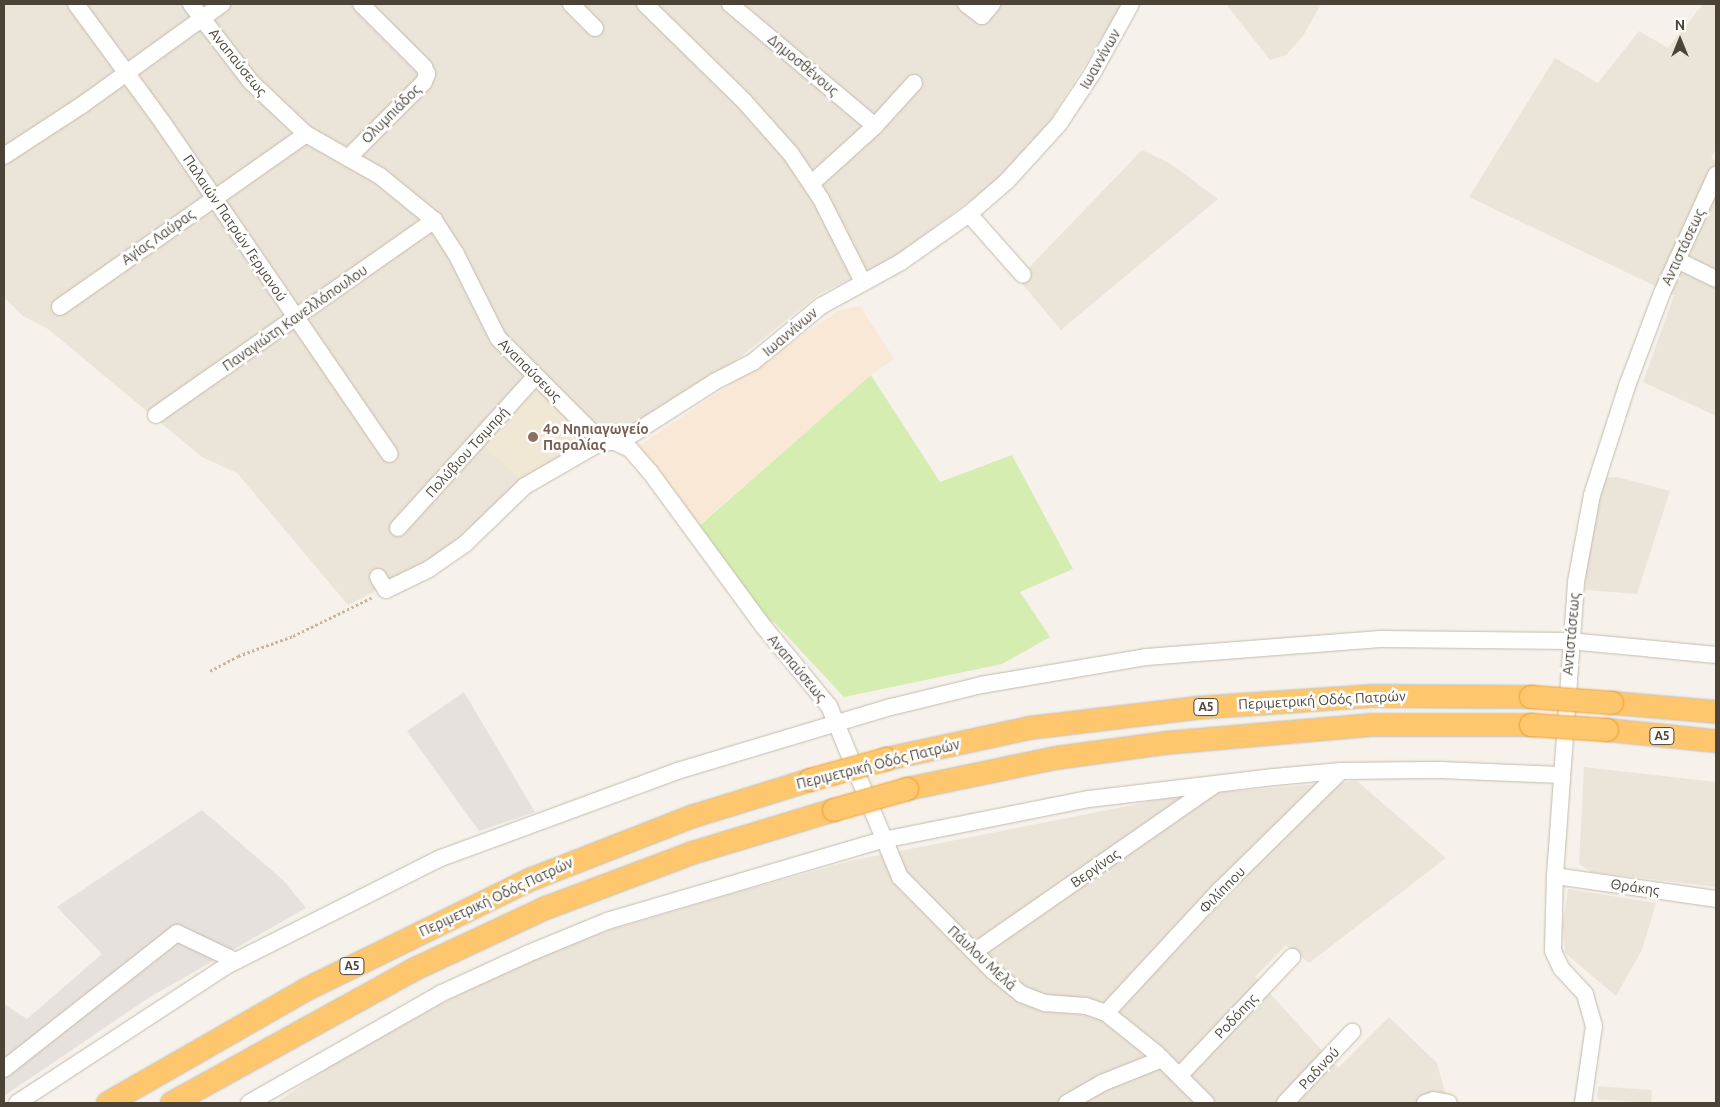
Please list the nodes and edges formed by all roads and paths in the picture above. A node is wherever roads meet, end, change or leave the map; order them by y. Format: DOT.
graph roads {
  1 [pos="76,4"];
  2 [pos="191,4"];
  3 [pos="222,4"];
  4 [pos="361,4"];
  5 [pos="571,4"];
  6 [pos="646,4"];
  7 [pos="730,4"];
  8 [pos="966,4"];
  9 [pos="1131,4"];
  10 [pos="987,10"];
  11 [pos="202,17"];
  12 [pos="596,28"];
  13 [pos="127,71"];
  14 [pos="914,83"];
  15 [pos="875,126"];
  16 [pos="306,134"];
  17 [pos="4,156"];
  18 [pos="348,158"];
  19 [pos="1716,176"];
  20 [pos="812,183"];
  21 [pos="215,197"];
  22 [pos="969,214"];
  23 [pos="434,220"];
  24 [pos="1677,260"];
  25 [pos="1023,275"];
  26 [pos="1716,279"];
  27 [pos="863,282"];
  28 [pos="60,307"];
  29 [pos="295,318"];
  30 [pos="536,376"];
  31 [pos="156,415"];
  32 [pos="614,441"];
  33 [pos="390,454"];
  34 [pos="398,528"];
  35 [pos="382,583"];
  36 [pos="1569,641"];
  37 [pos="1716,655"];
  38 [pos="210,671"];
  39 [pos="1716,712"];
  40 [pos="838,721"];
  41 [pos="1716,741"];
  42 [pos="1341,771"];
  43 [pos="1561,775"];
  44 [pos="1216,783"];
  45 [pos="883,840"];
  46 [pos="1555,876"];
  47 [pos="1716,898"];
  48 [pos="974,952"];
  49 [pos="1292,956"];
  50 [pos="236,961"];
  51 [pos="1106,1013"];
  52 [pos="1352,1032"];
  53 [pos="1162,1059"];
  54 [pos="4,1069"];
  55 [pos="1180,1075"];
  56 [pos="18,1103"];
  57 [pos="108,1103"];
  58 [pos="172,1103"];
  59 [pos="250,1103"];
  60 [pos="1067,1103"];
  61 [pos="1206,1103"];
  62 [pos="1285,1103"];
  63 [pos="1425,1103"];
  64 [pos="1449,1103"];
  65 [pos="1583,1103"];
  1 -- 13 [label="street, Παλαιών Πατρών Γερμανού"];
  2 -- 11 [label="street, Αναπαύσεως"];
  3 -- 11 [label="street"];
  4 -- 18 [label="street, Ολυμπιάδος"];
  5 -- 12 [label="street"];
  6 -- 20 [label="street"];
  7 -- 15 [label="street, Δημοσθένους"];
  8 -- 10 [label="street"];
  9 -- 22 [label="street, Ιωαννίνων"];
  11 -- 13 [label="street"];
  11 -- 16 [label="street, Αναπαύσεως"];
  13 -- 17 [label="street"];
  13 -- 21 [label="street, Παλαιών Πατρών Γερμανού"];
  14 -- 15 [label="street"];
  15 -- 20 [label="street"];
  16 -- 18 [label="street, Αναπαύσεως"];
  16 -- 21 [label="street, Αγίας Λαύρας"];
  18 -- 23 [label="street, Αναπαύσεως"];
  19 -- 24 [label="street, Αντιστάσεως"];
  20 -- 27 [label="street"];
  21 -- 28 [label="street, Αγίας Λαύρας"];
  21 -- 29 [label="street, Παλαιών Πατρών Γερμανού"];
  22 -- 25 [label="street"];
  22 -- 27 [label="street, Ιωαννίνων"];
  23 -- 29 [label="street, Παναγιώτη Κανελλόπουλου"];
  23 -- 30 [label="street, Αναπαύσεως"];
  24 -- 26 [label="street"];
  24 -- 36 [label="street, Αντιστάσεως"];
  27 -- 32 [label="street, Ιωαννίνων"];
  29 -- 31 [label="street, Παναγιώτη Κανελλόπουλου"];
  29 -- 33 [label="street, Παλαιών Πατρών Γερμανού"];
  30 -- 32 [label="street, Αναπαύσεως"];
  30 -- 34 [label="street, Πολύβιου Τσιμπρή"];
  32 -- 35 [label="street, Ιωαννίνων"];
  32 -- 40 [label="street, Αναπαύσεως"];
  35 -- 38 [label="path"];
  36 -- 37 [label="street"];
  36 -- 40 [label="street"];
  36 -- 43 [label="street, Αντιστάσεως"];
  39 -- 57 [label="highway, Περιμετρική Οδός Πατρών / Α5, bridge"];
  40 -- 45 [label="street, Αναπαύσεως"];
  40 -- 50 [label="street"];
  41 -- 58 [label="highway, Περιμετρική Οδός Πατρών / Α5, bridge"];
  42 -- 43 [label="street"];
  42 -- 44 [label="street"];
  42 -- 51 [label="street, Φιλίππου"];
  43 -- 46 [label="street, Αντιστάσεως"];
  44 -- 45 [label="street"];
  44 -- 48 [label="street, Βεργίνας"];
  45 -- 48 [label="street, Πάυλου Μελά"];
  45 -- 59 [label="street"];
  46 -- 47 [label="street, Θράκης"];
  46 -- 65 [label="street, Αντιστάσεως"];
  48 -- 51 [label="street, Πάυλου Μελά"];
  49 -- 55 [label="street, Ροδόπης"];
  50 -- 54 [label="street"];
  50 -- 56 [label="street"];
  51 -- 53 [label="street, Πάυλου Μελά"];
  52 -- 62 [label="street, Ραδινού"];
  53 -- 55 [label="street, Πάυλου Μελά"];
  53 -- 60 [label="street"];
  55 -- 61 [label="street, Πάυλου Μελά"];
  63 -- 64 [label="street"];
}
